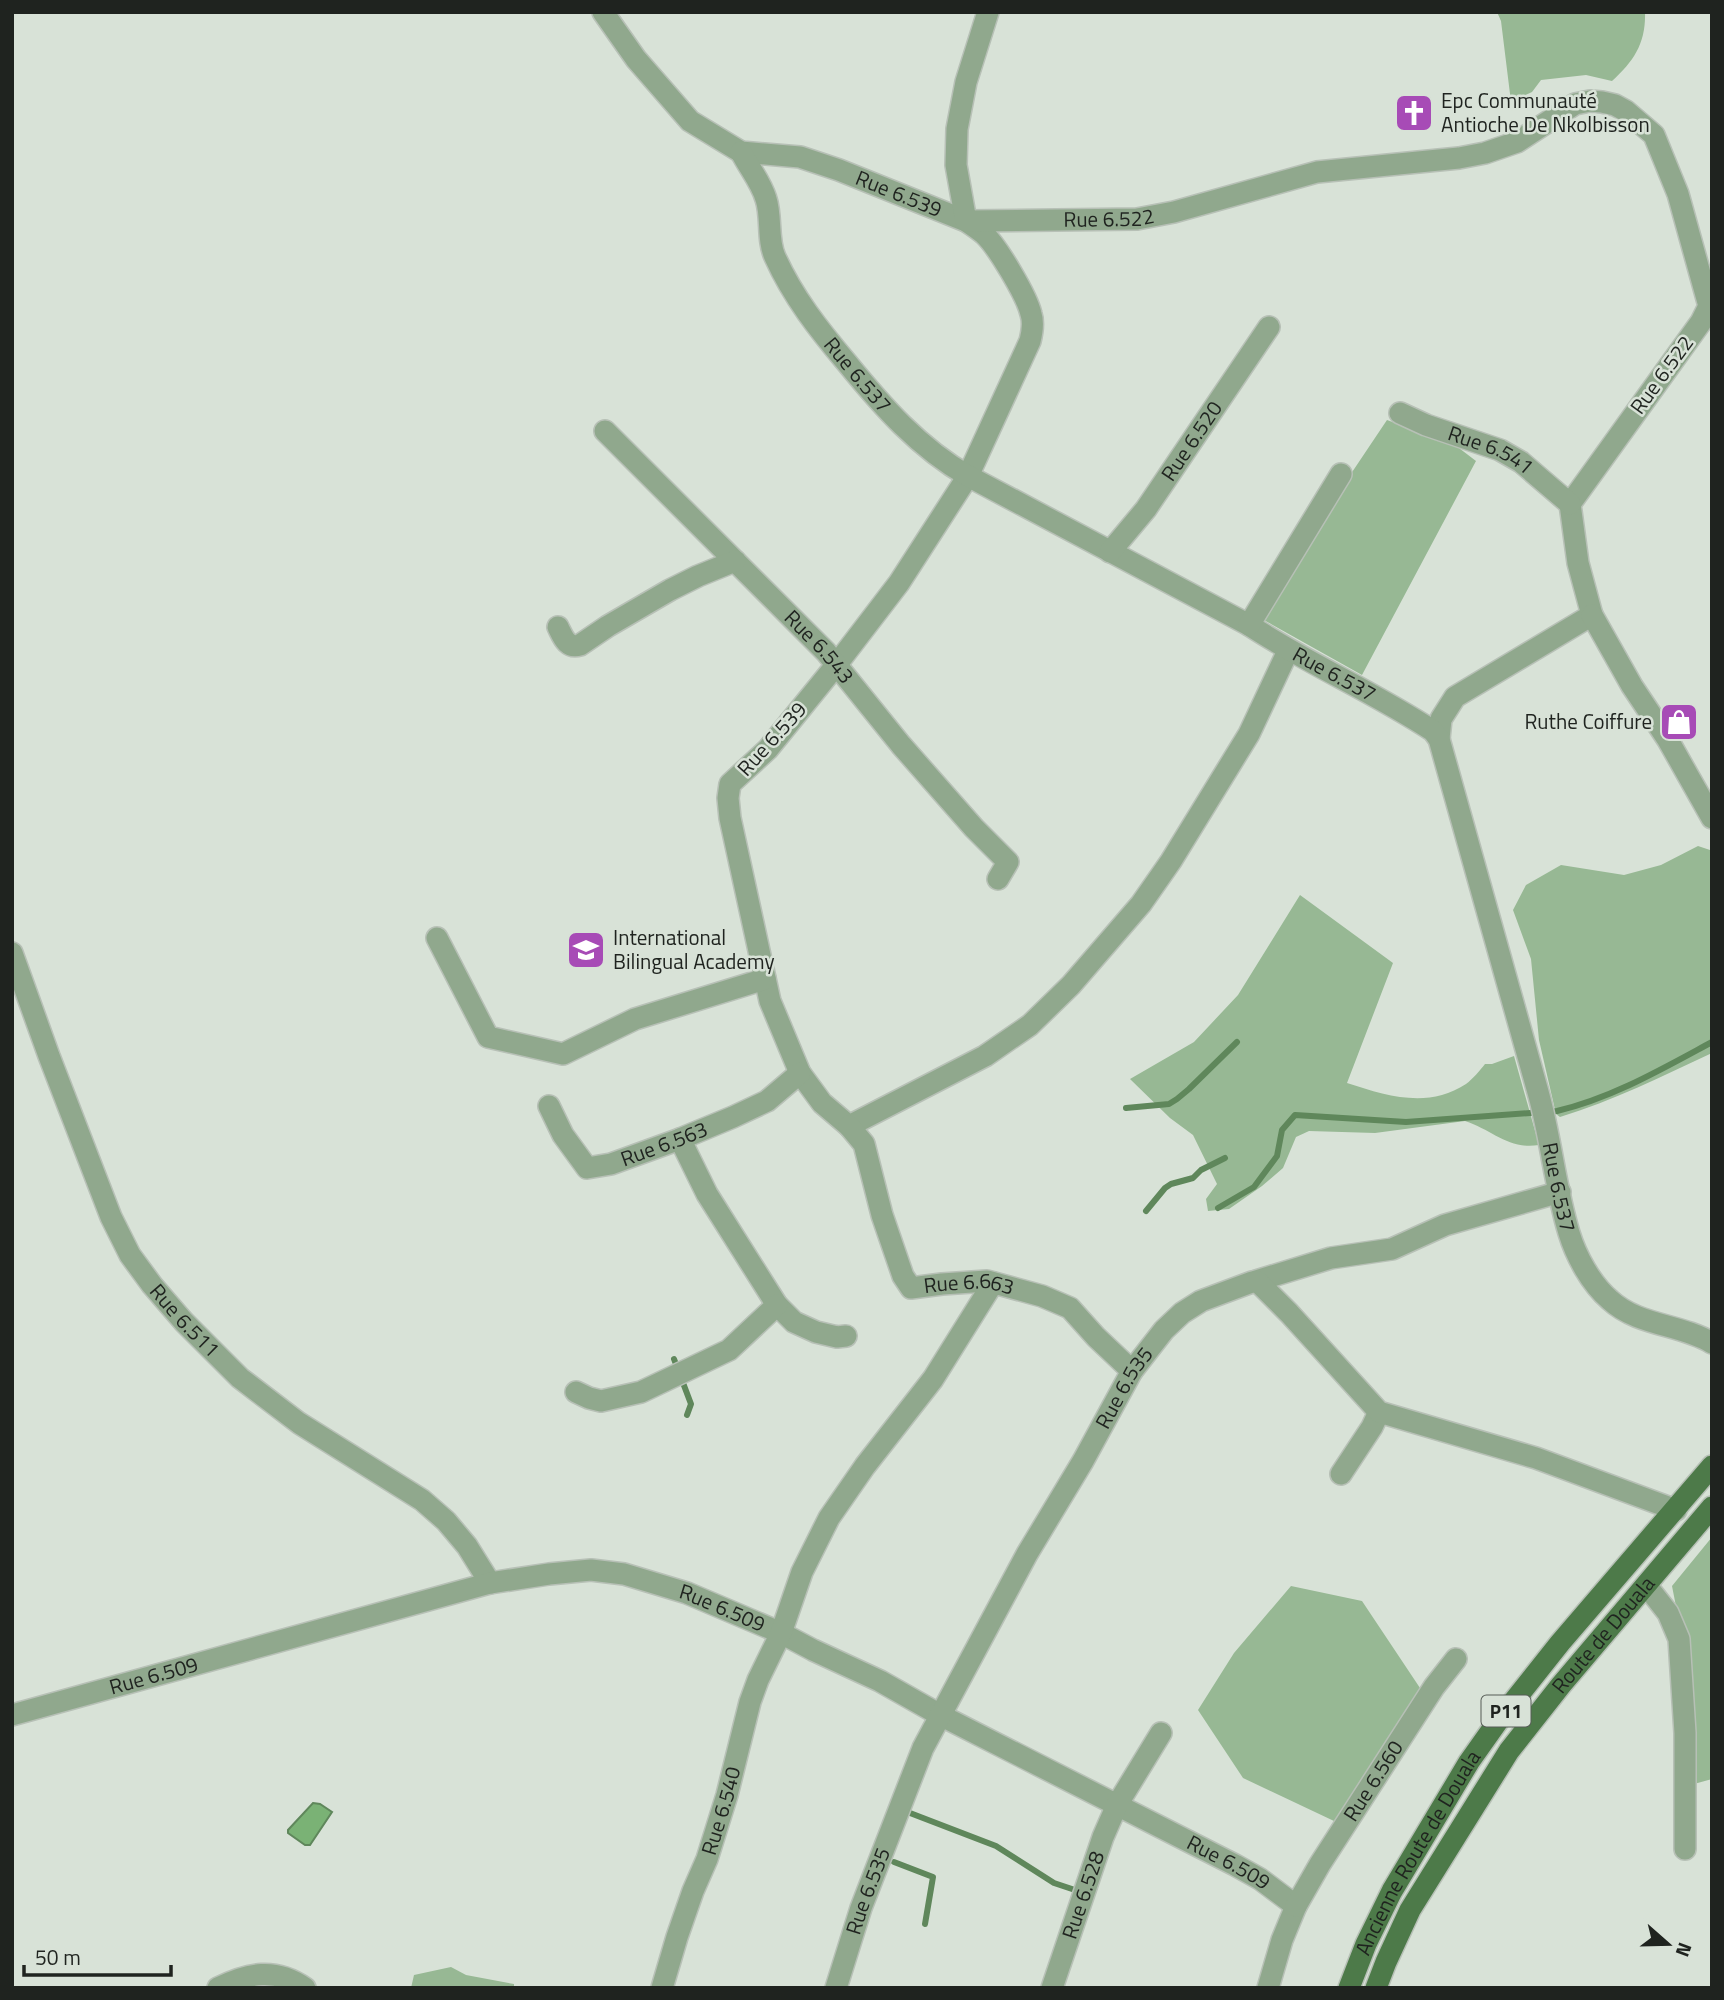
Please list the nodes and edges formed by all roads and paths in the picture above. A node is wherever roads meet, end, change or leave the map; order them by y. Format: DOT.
graph roads {
  1 [pos="603,12"];
  2 [pos="988,12"];
  3 [pos="741,152"];
  4 [pos="966,221"];
  5 [pos="1710,306"];
  6 [pos="1269,327"];
  7 [pos="1401,412"];
  8 [pos="605,431"];
  9 [pos="1341,474"];
  10 [pos="968,476"];
  11 [pos="1570,504"];
  12 [pos="1110,552"];
  13 [pos="735,561"];
  14 [pos="1592,615"];
  15 [pos="1249,625"];
  16 [pos="558,627"];
  17 [pos="1288,651"];
  18 [pos="836,664"];
  19 [pos="1439,739"];
  20 [pos="1712,818"];
  21 [pos="998,879"];
  22 [pos="437,938"];
  23 [pos="12,953"];
  24 [pos="765,979"];
  25 [pos="800,1073"];
  26 [pos="549,1106"];
  27 [pos="849,1126"];
  28 [pos="680,1139"];
  29 [pos="1560,1192"];
  30 [pos="1256,1281"];
  31 [pos="993,1283"];
  32 [pos="777,1305"];
  33 [pos="846,1336"];
  34 [pos="1712,1343"];
  35 [pos="1132,1371"];
  36 [pos="576,1392"];
  37 [pos="1379,1412"];
  38 [pos="1712,1466"];
  39 [pos="1341,1474"];
  40 [pos="1712,1507"];
  41 [pos="1676,1510"];
  42 [pos="491,1583"];
  43 [pos="1646,1585"];
  44 [pos="781,1633"];
  45 [pos="1457,1659"];
  46 [pos="12,1715"];
  47 [pos="940,1715"];
  48 [pos="1161,1733"];
  49 [pos="1117,1805"];
  50 [pos="1685,1849"];
  51 [pos="1296,1906"];
  52 [pos="218,1988"];
  53 [pos="305,1988"];
  54 [pos="662,1988"];
  55 [pos="836,1988"];
  56 [pos="1052,1988"];
  57 [pos="1268,1988"];
  58 [pos="1349,1988"];
  59 [pos="1376,1988"];
  1 -- 3 [label="street, Rue 6.539"];
  2 -- 4 [label="street"];
  3 -- 4 [label="street, Rue 6.539"];
  3 -- 10 [label="street, Rue 6.537"];
  4 -- 5 [label="street, Rue 6.522"];
  4 -- 10 [label="street, Rue 6.539"];
  5 -- 11 [label="street, Rue 6.522"];
  6 -- 12 [label="street, Rue 6.520"];
  7 -- 11 [label="street, Rue 6.541"];
  8 -- 13 [label="street, Rue 6.543"];
  9 -- 15 [label="street"];
  10 -- 12 [label="street, Rue 6.537"];
  10 -- 18 [label="street, Rue 6.539"];
  11 -- 14 [label="street"];
  12 -- 15 [label="street, Rue 6.537"];
  13 -- 16 [label="street"];
  13 -- 18 [label="street, Rue 6.543"];
  14 -- 19 [label="street"];
  14 -- 20 [label="street"];
  15 -- 17 [label="street, Rue 6.537"];
  17 -- 19 [label="street, Rue 6.537"];
  17 -- 27 [label="street"];
  18 -- 21 [label="street, Rue 6.543"];
  18 -- 24 [label="street, Rue 6.539"];
  19 -- 29 [label="street, Rue 6.537"];
  22 -- 24 [label="street"];
  23 -- 42 [label="street, Rue 6.511"];
  24 -- 25 [label="street, Rue 6.539"];
  25 -- 27 [label="street, Rue 6.539"];
  25 -- 28 [label="street, Rue 6.563"];
  26 -- 28 [label="street, Rue 6.563"];
  27 -- 31 [label="street, Rue 6.663"];
  28 -- 32 [label="street"];
  29 -- 30 [label="street, Rue 6.535"];
  29 -- 34 [label="street, Rue 6.537"];
  30 -- 35 [label="street, Rue 6.535"];
  30 -- 37 [label="street"];
  31 -- 35 [label="street, Rue 6.663"];
  31 -- 44 [label="street, Rue 6.540"];
  32 -- 33 [label="street"];
  32 -- 36 [label="street"];
  35 -- 47 [label="street, Rue 6.535"];
  37 -- 39 [label="street"];
  37 -- 41 [label="street"];
  38 -- 41 [label="main road, Ancienne Route de Douala / P11"];
  40 -- 43 [label="main road, Route de Douala / P11"];
  41 -- 58 [label="main road, Ancienne Route de Douala / P11"];
  42 -- 44 [label="street, Rue 6.509"];
  42 -- 46 [label="street, Rue 6.509"];
  43 -- 50 [label="street"];
  43 -- 59 [label="main road, Route de Douala / P11"];
  44 -- 47 [label="street, Rue 6.509"];
  44 -- 54 [label="street, Rue 6.540"];
  45 -- 51 [label="street, Rue 6.560"];
  47 -- 49 [label="street, Rue 6.509"];
  47 -- 55 [label="street, Rue 6.535"];
  48 -- 49 [label="street, Rue 6.528"];
  49 -- 51 [label="street, Rue 6.509"];
  49 -- 56 [label="street, Rue 6.528"];
  51 -- 57 [label="street"];
  52 -- 53 [label="street"];
}
